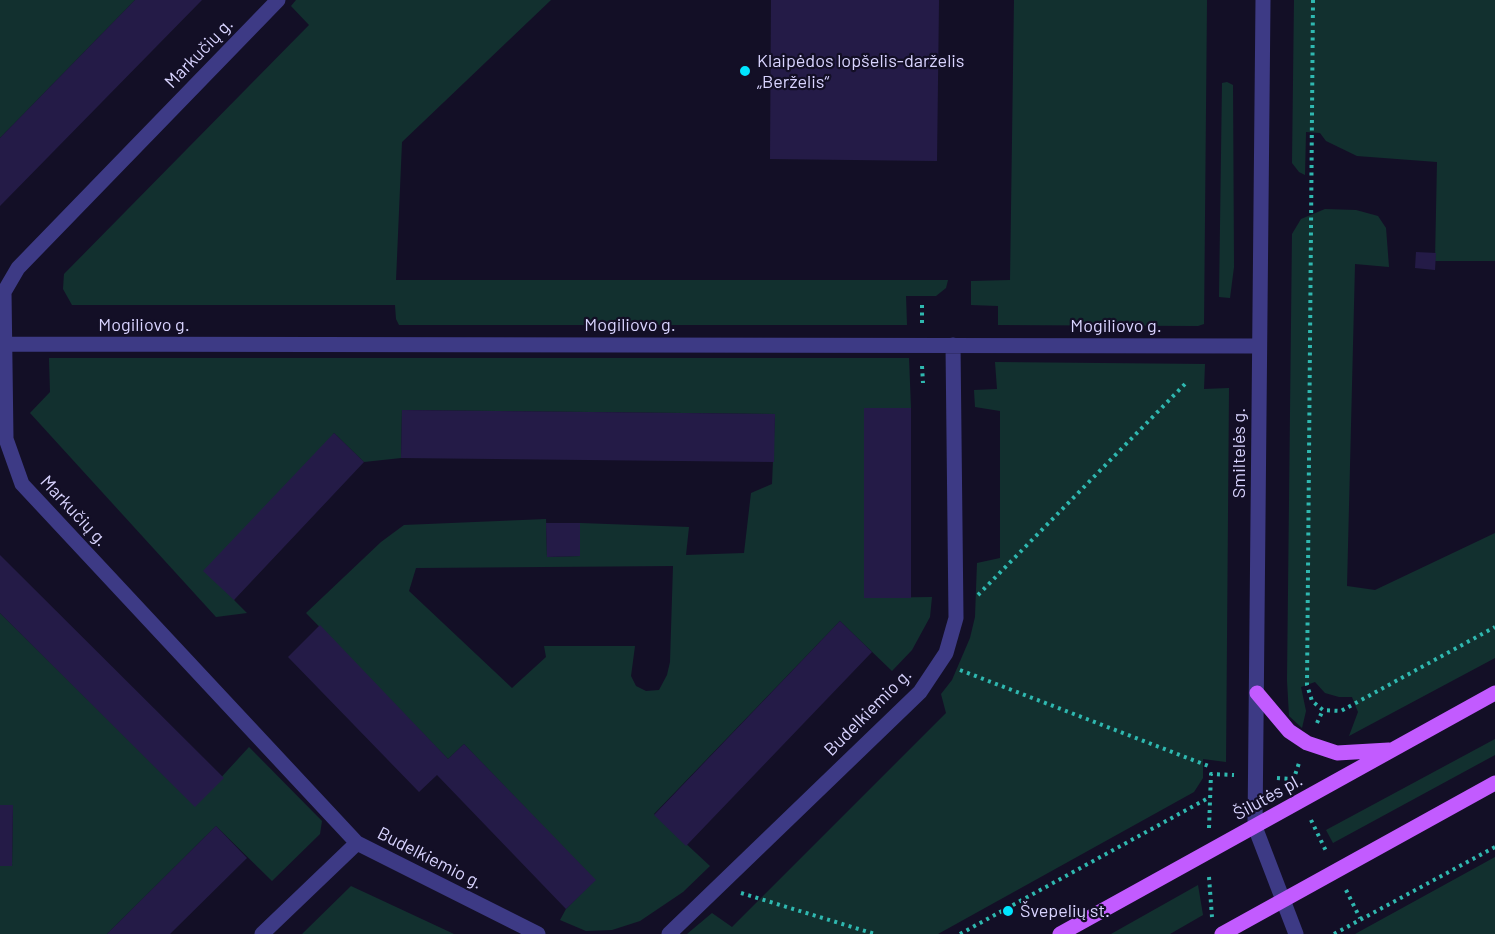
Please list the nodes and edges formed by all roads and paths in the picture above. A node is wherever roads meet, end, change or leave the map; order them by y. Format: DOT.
graph roads {
  1 [pos="278,0"];
  2 [pos="1263,0"];
  3 [pos="1314,0"];
  4 [pos="2,344"];
  5 [pos="953,345"];
  6 [pos="1259,346"];
  7 [pos="1185,384"];
  8 [pos="956,618"];
  9 [pos="1495,627"];
  10 [pos="940,662"];
  11 [pos="1257,693"];
  12 [pos="1495,693"];
  13 [pos="1392,750"];
  14 [pos="1211,767"];
  15 [pos="1292,779"];
  16 [pos="1495,783"];
  17 [pos="1210,797"];
  18 [pos="1301,801"];
  19 [pos="1254,826"];
  20 [pos="357,843"];
  21 [pos="1495,847"];
  22 [pos="1336,870"];
  23 [pos="719,886"];
  24 [pos="1281,901"];
  25 [pos="1360,918"];
  26 [pos="262,934"];
  27 [pos="538,934"];
  28 [pos="669,934"];
  29 [pos="876,934"];
  30 [pos="960,934"];
  31 [pos="1060,934"];
  32 [pos="1222,934"];
  33 [pos="1296,934"];
  34 [pos="1334,934"];
  1 -- 4 [label="street, Markučių g."];
  2 -- 6 [label="street, Smiltelės g."];
  3 -- 9 [label="path"];
  4 -- 5 [label="street, Mogiliovo g."];
  4 -- 20 [label="street, Markučių g."];
  5 -- 6 [label="street, Mogiliovo g."];
  5 -- 8 [label="street, Budelkiemio g."];
  6 -- 11 [label="street, Smiltelės g."];
  7 -- 8 [label="path"];
  8 -- 10 [label="street, Budelkiemio g."];
  10 -- 14 [label="path"];
  10 -- 23 [label="street, Budelkiemio g."];
  11 -- 13 [label="main road"];
  11 -- 19 [label="street, Smiltelės g."];
  12 -- 13 [label="main road, Šilutės pl."];
  13 -- 18 [label="main road, Šilutės pl."];
  15 -- 18 [label="path"];
  16 -- 22 [label="main road"];
  17 -- 30 [label="path"];
  18 -- 19 [label="main road, Šilutės pl."];
  18 -- 22 [label="path"];
  19 -- 24 [label="street, Smiltelės g."];
  19 -- 31 [label="main road, Šilutės pl."];
  20 -- 26 [label="street, Budelkiemio g."];
  20 -- 27 [label="street, Budelkiemio g."];
  21 -- 25 [label="path"];
  22 -- 24 [label="main road"];
  22 -- 25 [label="path"];
  23 -- 28 [label="street, Budelkiemio g."];
  23 -- 29 [label="path"];
  24 -- 32 [label="main road"];
  24 -- 33 [label="street, Smiltelės g."];
  25 -- 34 [label="path"];
}
